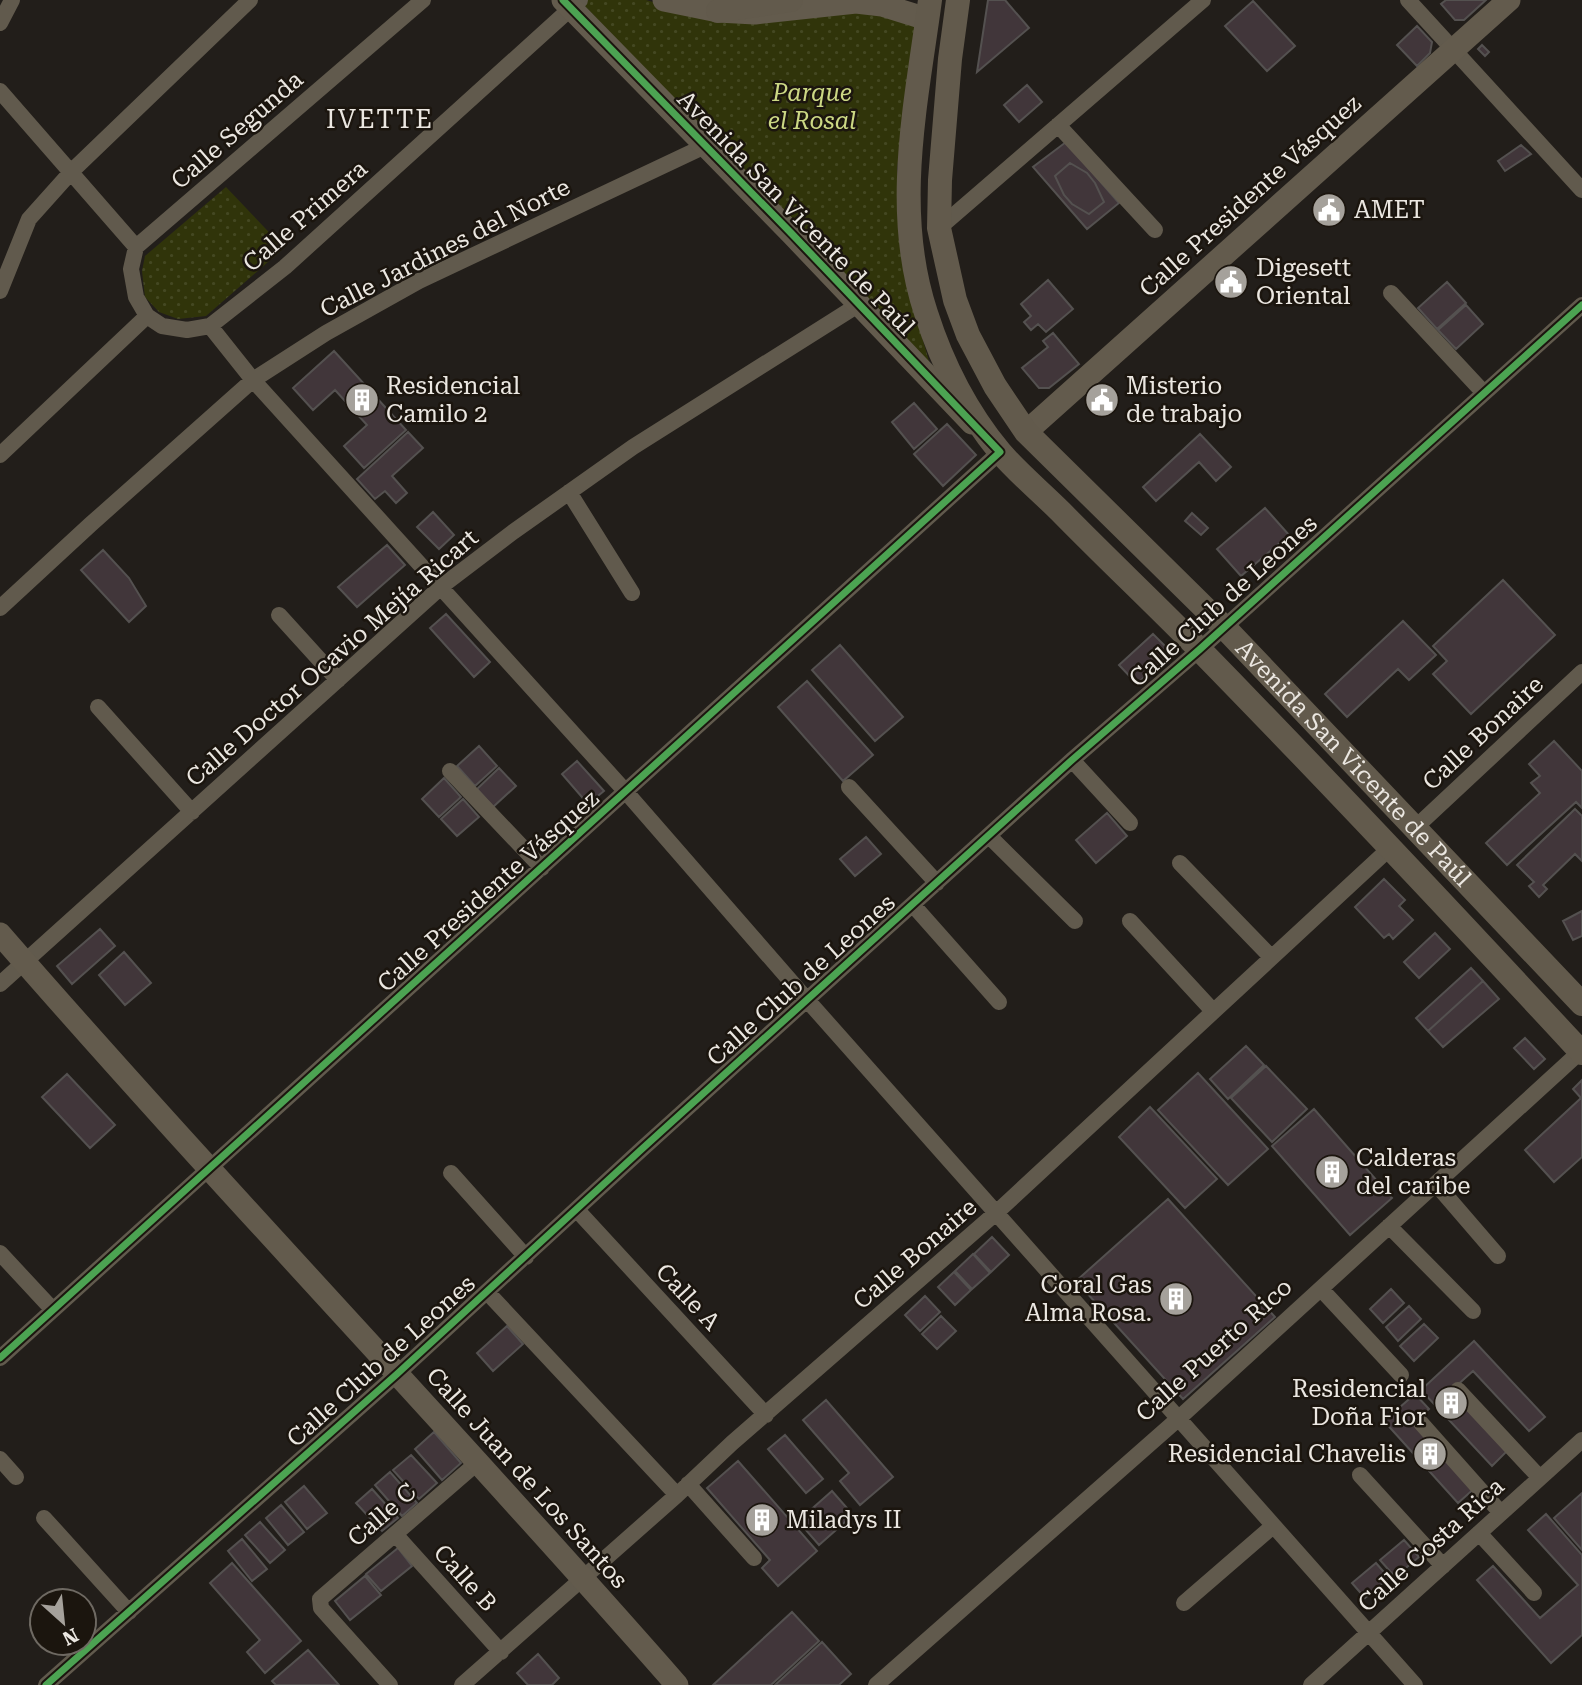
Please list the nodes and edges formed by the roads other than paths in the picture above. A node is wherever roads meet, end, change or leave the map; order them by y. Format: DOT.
graph roads {
  1 [pos="12,0"];
  2 [pos="250,0"];
  3 [pos="423,0"];
  4 [pos="664,0"];
  5 [pos="791,0"];
  6 [pos="958,0"];
  7 [pos="1203,0"];
  8 [pos="1408,0"];
  9 [pos="1509,0"];
  10 [pos="572,3"];
  11 [pos="928,9"];
  12 [pos="718,11"];
  13 [pos="0,23"];
  14 [pos="1454,48"];
  15 [pos="0,91"];
  16 [pos="1058,125"];
  17 [pos="705,146"];
  18 [pos="72,171"];
  19 [pos="1582,191"];
  20 [pos="939,228"];
  21 [pos="1155,230"];
  22 [pos="136,247"];
  23 [pos="0,290"];
  24 [pos="1391,293"];
  25 [pos="858,305"];
  26 [pos="1582,305"];
  27 [pos="147,316"];
  28 [pos="210,326"];
  29 [pos="253,380"];
  30 [pos="1484,393"];
  31 [pos="1026,432"];
  32 [pos="1000,452"];
  33 [pos="0,455"];
  34 [pos="569,492"];
  35 [pos="442,586"];
  36 [pos="632,593"];
  37 [pos="0,608"];
  38 [pos="279,615"];
  39 [pos="1224,627"];
  40 [pos="1199,650"];
  41 [pos="1582,672"];
  42 [pos="338,680"];
  43 [pos="98,707"];
  44 [pos="1072,760"];
  45 [pos="450,771"];
  46 [pos="849,787"];
  47 [pos="626,792"];
  48 [pos="192,812"];
  49 [pos="1130,823"];
  50 [pos="1416,827"];
  51 [pos="989,836"];
  52 [pos="1390,848"];
  53 [pos="1180,863"];
  54 [pos="542,868"];
  55 [pos="937,883"];
  56 [pos="913,905"];
  57 [pos="1075,921"];
  58 [pos="1130,921"];
  59 [pos="0,934"];
  60 [pos="1271,957"];
  61 [pos="25,962"];
  62 [pos="0,984"];
  63 [pos="808,1001"];
  64 [pos="999,1002"];
  65 [pos="1582,1004"];
  66 [pos="1213,1011"];
  67 [pos="1582,1051"];
  68 [pos="210,1170"];
  69 [pos="451,1173"];
  70 [pos="1436,1184"];
  71 [pos="576,1210"];
  72 [pos="997,1212"];
  73 [pos="1389,1226"];
  74 [pos="0,1253"];
  75 [pos="1499,1256"];
  76 [pos="526,1257"];
  77 [pos="1321,1289"];
  78 [pos="487,1292"];
  79 [pos="53,1310"];
  80 [pos="1473,1311"];
  81 [pos="0,1358"];
  82 [pos="397,1374"];
  83 [pos="1401,1375"];
  84 [pos="1458,1390"];
  85 [pos="766,1415"];
  86 [pos="1178,1419"];
  87 [pos="1421,1423"];
  88 [pos="1579,1450"];
  89 [pos="0,1459"];
  90 [pos="477,1463"];
  91 [pos="1360,1475"];
  92 [pos="16,1477"];
  93 [pos="1540,1478"];
  94 [pos="682,1490"];
  95 [pos="1501,1513"];
  96 [pos="44,1518"];
  97 [pos="1273,1526"];
  98 [pos="1479,1533"];
  99 [pos="395,1534"];
  100 [pos="754,1558"];
  101 [pos="1443,1566"];
  102 [pos="583,1578"];
  103 [pos="1534,1593"];
  104 [pos="1184,1603"];
  105 [pos="128,1612"];
  106 [pos="1369,1633"];
  107 [pos="501,1651"];
  108 [pos="46,1685"];
  109 [pos="390,1685"];
  110 [pos="463,1685"];
  111 [pos="677,1685"];
  112 [pos="876,1685"];
  113 [pos="1311,1685"];
  114 [pos="1415,1685"];
  1 -- 13 [label="street"];
  2 -- 18 [label="street"];
  3 -- 22 [label="street, Calle Segunda"];
  4 -- 12 [label="street, Avenida San Vicente de Paúl"];
  5 -- 12 [label="main road"];
  6 -- 20 [label="main road, Avenida San Vicente de Paúl"];
  7 -- 16 [label="street"];
  8 -- 14 [label="street"];
  9 -- 14 [label="street, Calle Presidente Vásquez"];
  10 -- 17 [label="street, Avenida San Vicente de Paúl"];
  10 -- 28 [label="street, Calle Primera"];
  11 -- 12 [label="street, Avenida San Vicente de Paúl"];
  11 -- 32 [label="main road, Avenida San Vicente de Paúl"];
  14 -- 19 [label="street"];
  14 -- 31 [label="street, Calle Presidente Vásquez"];
  15 -- 18 [label="street"];
  16 -- 20 [label="street"];
  16 -- 21 [label="street"];
  17 -- 25 [label="street, Avenida San Vicente de Paúl"];
  17 -- 29 [label="street, Calle Jardines del Norte"];
  18 -- 22 [label="street"];
  18 -- 23 [label="street"];
  20 -- 31 [label="main road, Avenida San Vicente de Paúl"];
  22 -- 27 [label="street"];
  24 -- 30 [label="street"];
  25 -- 32 [label="street, Avenida San Vicente de Paúl"];
  25 -- 34 [label="street, Calle Doctor Ocavio Mejía Ricart"];
  26 -- 30 [label="street, Calle Club de Leones"];
  27 -- 28 [label="street"];
  27 -- 33 [label="street"];
  28 -- 29 [label="street"];
  29 -- 35 [label="street"];
  29 -- 37 [label="street, Calle Jardines del Norte"];
  30 -- 39 [label="street, Calle Club de Leones"];
  31 -- 39 [label="main road, Avenida San Vicente de Paúl"];
  32 -- 40 [label="main road, Avenida San Vicente de Paúl"];
  32 -- 47 [label="street, Calle Presidente Vásquez"];
  34 -- 35 [label="street, Calle Doctor Ocavio Mejía Ricart"];
  34 -- 36 [label="street"];
  35 -- 42 [label="street, Calle Doctor Ocavio Mejía Ricart"];
  35 -- 47 [label="street"];
  38 -- 42 [label="street"];
  39 -- 40 [label="street, Calle Club de Leones"];
  39 -- 50 [label="main road, Avenida San Vicente de Paúl"];
  40 -- 44 [label="street, Calle Club de Leones"];
  40 -- 52 [label="main road, Avenida San Vicente de Paúl"];
  41 -- 50 [label="street, Calle Bonaire"];
  42 -- 48 [label="street, Calle Doctor Ocavio Mejía Ricart"];
  43 -- 48 [label="street"];
  44 -- 49 [label="street"];
  44 -- 51 [label="street, Calle Club de Leones"];
  45 -- 54 [label="street"];
  46 -- 55 [label="street"];
  47 -- 54 [label="street, Calle Presidente Vásquez"];
  47 -- 63 [label="street"];
  48 -- 61 [label="street, Calle Doctor Ocavio Mejía Ricart"];
  50 -- 65 [label="main road, Avenida San Vicente de Paúl"];
  51 -- 55 [label="street, Calle Club de Leones"];
  51 -- 57 [label="street"];
  52 -- 60 [label="street, Calle Bonaire"];
  52 -- 67 [label="main road, Avenida San Vicente de Paúl"];
  53 -- 60 [label="street"];
  54 -- 68 [label="street, Calle Presidente Vásquez"];
  55 -- 56 [label="street, Calle Club de Leones"];
  56 -- 63 [label="street, Calle Club de Leones"];
  56 -- 64 [label="street"];
  58 -- 66 [label="street"];
  59 -- 61 [label="street, Calle Juan de Los Santos"];
  60 -- 66 [label="street, Calle Bonaire"];
  61 -- 62 [label="street, Calle Doctor Ocavio Mejía Ricart"];
  61 -- 68 [label="street, Calle Juan de Los Santos"];
  63 -- 71 [label="street, Calle Club de Leones"];
  63 -- 72 [label="street"];
  66 -- 72 [label="street, Calle Bonaire"];
  67 -- 70 [label="street, Calle Puerto Rico"];
  68 -- 79 [label="street, Calle Presidente Vásquez"];
  68 -- 82 [label="street, Calle Juan de Los Santos"];
  69 -- 76 [label="street"];
  70 -- 73 [label="street, Calle Puerto Rico"];
  70 -- 75 [label="street"];
  71 -- 76 [label="street, Calle Club de Leones"];
  71 -- 85 [label="street, Calle A"];
  72 -- 85 [label="street, Calle Bonaire"];
  72 -- 86 [label="street"];
  73 -- 77 [label="street, Calle Puerto Rico"];
  73 -- 80 [label="street"];
  74 -- 79 [label="street"];
  76 -- 78 [label="street, Calle Club de Leones"];
  77 -- 83 [label="street"];
  77 -- 86 [label="street, Calle Puerto Rico"];
  78 -- 82 [label="street, Calle Club de Leones"];
  78 -- 94 [label="street"];
  79 -- 81 [label="street, Calle Presidente Vásquez"];
  82 -- 90 [label="street, Calle Juan de Los Santos"];
  82 -- 105 [label="street, Calle Club de Leones"];
  84 -- 93 [label="street"];
  85 -- 94 [label="street, Calle Bonaire"];
  86 -- 97 [label="street"];
  86 -- 112 [label="street, Calle Puerto Rico"];
  87 -- 95 [label="street"];
  88 -- 93 [label="street, Calle Costa Rica"];
  89 -- 92 [label="street"];
  90 -- 99 [label="street, Calle C"];
  90 -- 102 [label="street, Calle Juan de Los Santos"];
  91 -- 101 [label="street"];
  93 -- 95 [label="street, Calle Costa Rica"];
  94 -- 100 [label="street"];
  94 -- 102 [label="street, Calle Bonaire"];
  95 -- 98 [label="street, Calle Costa Rica"];
  96 -- 105 [label="street"];
  97 -- 104 [label="street"];
  97 -- 106 [label="street"];
  98 -- 101 [label="street, Calle Costa Rica"];
  98 -- 103 [label="street"];
  99 -- 107 [label="street, Calle B"];
  99 -- 109 [label="street, Calle C"];
  101 -- 106 [label="street, Calle Costa Rica"];
  102 -- 107 [label="street, Calle Bonaire"];
  102 -- 111 [label="street, Calle Juan de Los Santos"];
  105 -- 108 [label="street, Calle Club de Leones"];
  106 -- 113 [label="street, Calle Costa Rica"];
  106 -- 114 [label="street"];
  107 -- 110 [label="street, Calle Bonaire"];
}
